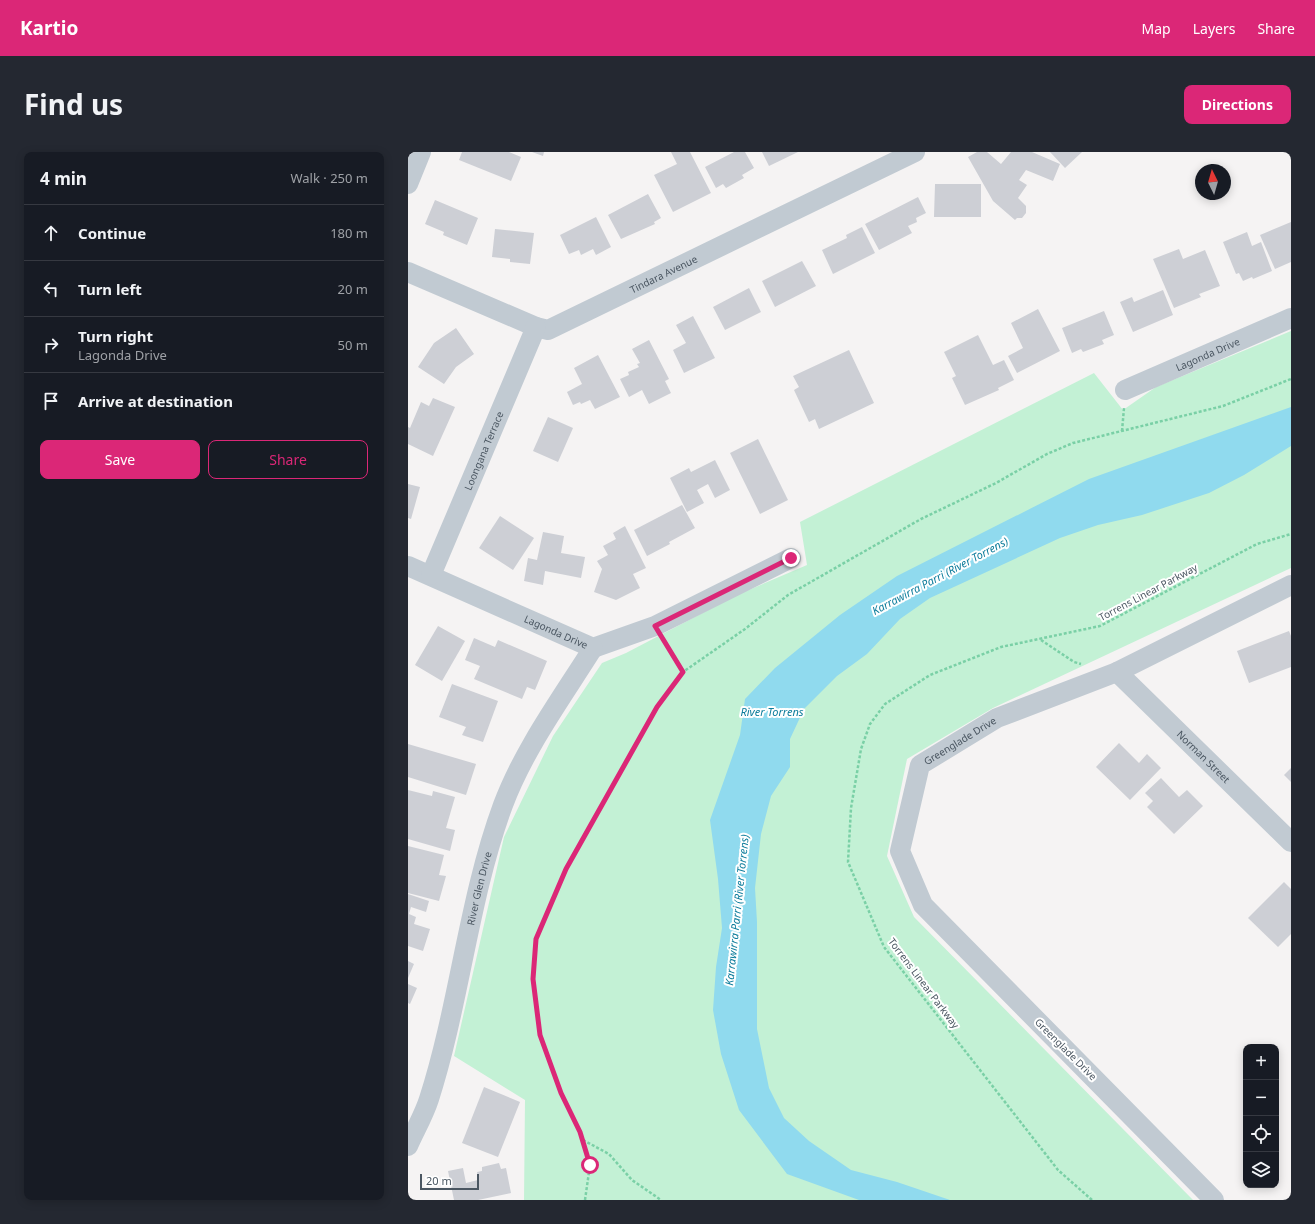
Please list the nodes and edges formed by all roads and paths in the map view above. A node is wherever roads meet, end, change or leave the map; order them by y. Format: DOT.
graph roads {
  1 [pos="421,152"];
  2 [pos="915,152"];
  3 [pos="408,184"];
  4 [pos="408,272"];
  5 [pos="1291,318"];
  6 [pos="536,327"];
  7 [pos="1291,379"];
  8 [pos="1125,390"];
  9 [pos="1291,534"];
  10 [pos="791,558"];
  11 [pos="408,566"];
  12 [pos="431,576"];
  13 [pos="1291,584"];
  14 [pos="655,626"];
  15 [pos="1041,640"];
  16 [pos="593,648"];
  17 [pos="683,672"];
  18 [pos="1117,672"];
  19 [pos="1291,842"];
  20 [pos="583,1140"];
  21 [pos="408,1146"];
  22 [pos="585,1200"];
  23 [pos="661,1200"];
  24 [pos="1092,1200"];
  25 [pos="1214,1200"];
  1 -- 3 [label="street"];
  2 -- 6 [label="street, Tindara Avenue"];
  4 -- 6 [label="street, Tindara Avenue"];
  5 -- 8 [label="street, Lagonda Drive"];
  6 -- 12 [label="street, Loongana Terrace"];
  7 -- 17 [label="path"];
  9 -- 15 [label="path, Torrens Linear Parkway"];
  10 -- 14 [label="street, Lagonda Drive"];
  11 -- 12 [label="street, Lagonda Drive"];
  12 -- 16 [label="street, Lagonda Drive"];
  13 -- 18 [label="street, Greenglade Drive"];
  14 -- 16 [label="street, Lagonda Drive"];
  14 -- 17 [label="path"];
  15 -- 18 [label="path"];
  15 -- 24 [label="path, Torrens Linear Parkway"];
  16 -- 21 [label="street, River Glen Drive"];
  17 -- 20 [label="path"];
  18 -- 19 [label="street, Norman Street"];
  18 -- 25 [label="street, Greenglade Drive"];
  20 -- 22 [label="path"];
  20 -- 23 [label="path"];
}
